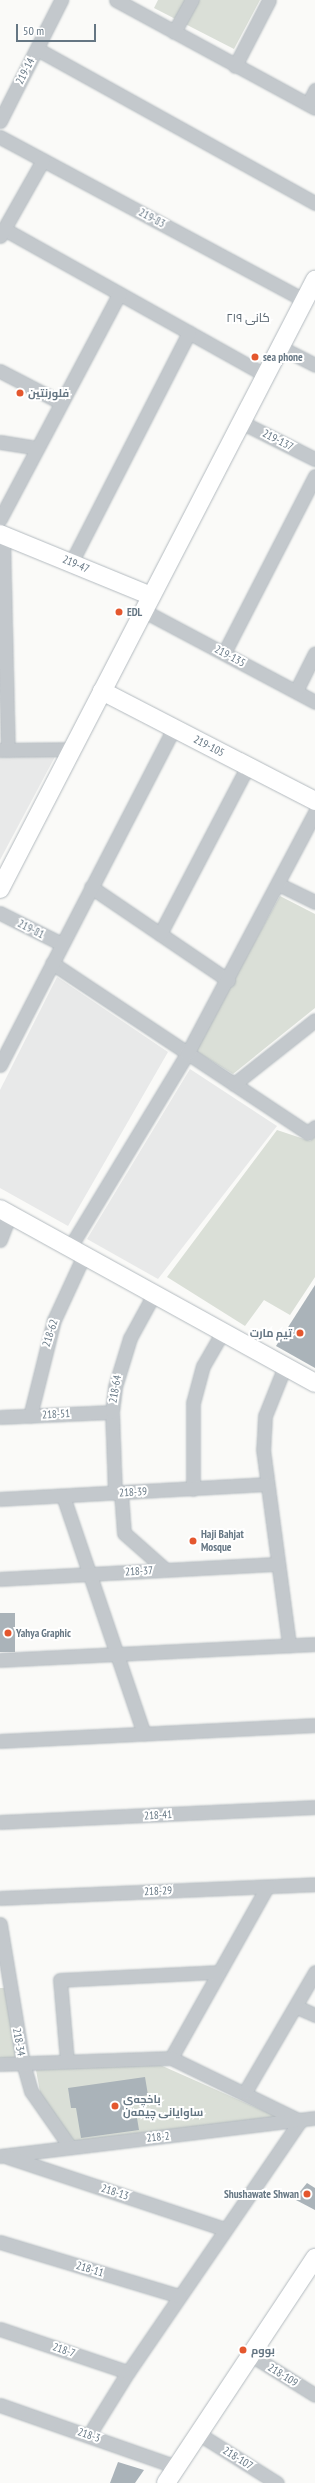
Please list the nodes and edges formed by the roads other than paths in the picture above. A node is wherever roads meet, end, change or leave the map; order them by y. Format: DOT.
graph roads {
  1 [pos="61,0"];
  2 [pos="116,0"];
  3 [pos="192,0"];
  4 [pos="269,0"];
  5 [pos="174,32"];
  6 [pos="37,49"];
  7 [pos="235,66"];
  8 [pos="315,90"];
  9 [pos="311,106"];
  10 [pos="0,121"];
  11 [pos="0,137"];
  12 [pos="43,160"];
  13 [pos="315,204"];
  14 [pos="2,232"];
  15 [pos="315,280"];
  16 [pos="119,294"];
  17 [pos="304,300"];
  18 [pos="189,332"];
  19 [pos="280,347"];
  20 [pos="315,365"];
  21 [pos="0,371"];
  22 [pos="266,375"];
  23 [pos="60,402"];
  24 [pos="241,422"];
  25 [pos="0,442"];
  26 [pos="36,448"];
  27 [pos="315,459"];
  28 [pos="315,476"];
  29 [pos="1,530"];
  30 [pos="72,562"];
  31 [pos="148,603"];
  32 [pos="224,653"];
  33 [pos="315,653"];
  34 [pos="102,691"];
  35 [pos="296,691"];
  36 [pos="315,702"];
  37 [pos="174,728"];
  38 [pos="72,749"];
  39 [pos="4,750"];
  40 [pos="248,766"];
  41 [pos="315,801"];
  42 [pos="315,812"];
  43 [pos="278,884"];
  44 [pos="91,887"];
  45 [pos="0,889"];
  46 [pos="315,902"];
  47 [pos="0,913"];
  48 [pos="160,934"];
  49 [pos="62,944"];
  50 [pos="52,963"];
  51 [pos="228,980"];
  52 [pos="315,1020"];
  53 [pos="187,1054"];
  54 [pos="0,1065"];
  55 [pos="234,1084"];
  56 [pos="315,1128"];
  57 [pos="5,1212"];
  58 [pos="0,1240"];
  59 [pos="77,1251"];
  60 [pos="154,1294"];
  61 [pos="223,1332"];
  62 [pos="285,1366"];
  63 [pos="315,1383"];
  64 [pos="112,1412"];
  65 [pos="30,1416"];
  66 [pos="0,1417"];
  67 [pos="266,1484"];
  68 [pos="193,1489"];
  69 [pos="118,1493"];
  70 [pos="63,1496"];
  71 [pos="0,1499"];
  72 [pos="278,1564"];
  73 [pos="166,1570"];
  74 [pos="90,1574"];
  75 [pos="0,1579"];
  76 [pos="315,1644"];
  77 [pos="289,1645"];
  78 [pos="117,1654"];
  79 [pos="0,1660"];
  80 [pos="315,1725"];
  81 [pos="144,1734"];
  82 [pos="0,1741"];
  83 [pos="315,1807"];
  84 [pos="0,1822"];
  85 [pos="315,1884"];
  86 [pos="267,1887"];
  87 [pos="0,1898"];
  88 [pos="0,1924"];
  89 [pos="219,1972"];
  90 [pos="315,1972"];
  91 [pos="4,1981"];
  92 [pos="297,2007"];
  93 [pos="315,2015"];
  94 [pos="171,2058"];
  95 [pos="67,2061"];
  96 [pos="23,2063"];
  97 [pos="0,2064"];
  98 [pos="245,2092"];
  99 [pos="315,2118"];
  100 [pos="300,2121"];
  101 [pos="70,2147"];
  102 [pos="2,2156"];
  103 [pos="225,2229"];
  104 [pos="0,2242"];
  105 [pos="315,2258"];
  106 [pos="310,2276"];
  107 [pos="179,2296"];
  108 [pos="0,2329"];
  109 [pos="251,2355"];
  110 [pos="128,2372"];
  111 [pos="315,2395"];
  112 [pos="0,2406"];
  113 [pos="199,2434"];
  114 [pos="89,2435"];
  115 [pos="177,2467"];
  116 [pos="166,2483"];
  117 [pos="277,2483"];
  1 -- 6 [label="street, 219-14"];
  2 -- 5 [label="street"];
  3 -- 5 [label="street"];
  4 -- 7 [label="street"];
  5 -- 7 [label="street"];
  6 -- 10 [label="street, 219-14"];
  6 -- 13 [label="street"];
  7 -- 9 [label="street"];
  8 -- 9 [label="street"];
  11 -- 12 [label="street, 219-83"];
  12 -- 14 [label="street"];
  12 -- 17 [label="street, 219-83"];
  14 -- 16 [label="street"];
  15 -- 17 [label="street"];
  16 -- 18 [label="street"];
  16 -- 23 [label="street"];
  17 -- 19 [label="street"];
  18 -- 22 [label="street"];
  18 -- 30 [label="street"];
  19 -- 20 [label="street"];
  19 -- 22 [label="street"];
  21 -- 23 [label="street"];
  22 -- 24 [label="street"];
  23 -- 26 [label="street"];
  24 -- 27 [label="street, 219-137"];
  24 -- 31 [label="street"];
  25 -- 26 [label="street"];
  26 -- 29 [label="street"];
  28 -- 32 [label="street"];
  29 -- 30 [label="street, 219-47"];
  29 -- 39 [label="street"];
  30 -- 31 [label="street, 219-47"];
  31 -- 32 [label="street, 219-135"];
  31 -- 34 [label="street"];
  32 -- 35 [label="street, 219-135"];
  33 -- 35 [label="street"];
  34 -- 37 [label="street, 219-105"];
  34 -- 38 [label="street"];
  35 -- 36 [label="street, 219-135"];
  37 -- 40 [label="street, 219-105"];
  37 -- 44 [label="street"];
  38 -- 39 [label="street"];
  38 -- 45 [label="street"];
  40 -- 41 [label="street, 219-105"];
  40 -- 48 [label="street"];
  42 -- 43 [label="street, 218-62"];
  43 -- 46 [label="street"];
  43 -- 51 [label="street, 218-62"];
  44 -- 48 [label="street"];
  44 -- 49 [label="street"];
  47 -- 49 [label="street, 219-81"];
  48 -- 51 [label="street"];
  49 -- 50 [label="street"];
  50 -- 53 [label="street"];
  50 -- 54 [label="street"];
  51 -- 53 [label="street, 218-62"];
  52 -- 55 [label="street"];
  53 -- 55 [label="street"];
  53 -- 59 [label="street, 218-62"];
  55 -- 56 [label="street"];
  57 -- 58 [label="street"];
  57 -- 59 [label="street"];
  59 -- 60 [label="street"];
  59 -- 65 [label="street, 218-62"];
  60 -- 61 [label="street"];
  60 -- 64 [label="street, 218-64"];
  61 -- 62 [label="street"];
  61 -- 68 [label="street"];
  62 -- 63 [label="street"];
  62 -- 67 [label="street"];
  64 -- 65 [label="street, 218-51"];
  64 -- 69 [label="street, 218-64"];
  65 -- 66 [label="street, 218-51"];
  67 -- 68 [label="street, 218-39"];
  67 -- 72 [label="street"];
  68 -- 69 [label="street, 218-39"];
  69 -- 70 [label="street, 218-39"];
  69 -- 73 [label="street, 218-64"];
  70 -- 71 [label="street, 218-39"];
  70 -- 74 [label="street"];
  72 -- 73 [label="street, 218-37"];
  72 -- 77 [label="street"];
  73 -- 74 [label="street, 218-37"];
  74 -- 75 [label="street, 218-37"];
  74 -- 78 [label="street"];
  76 -- 77 [label="street"];
  77 -- 78 [label="street"];
  78 -- 79 [label="street"];
  78 -- 81 [label="street"];
  80 -- 81 [label="street"];
  81 -- 82 [label="street"];
  83 -- 84 [label="street, 218-41"];
  85 -- 86 [label="street, 218-29"];
  86 -- 87 [label="street, 218-29"];
  86 -- 89 [label="street"];
  88 -- 91 [label="street, 218-34"];
  89 -- 94 [label="street"];
  89 -- 95 [label="street"];
  90 -- 92 [label="street"];
  91 -- 96 [label="street, 218-34"];
  92 -- 93 [label="street"];
  92 -- 98 [label="street"];
  94 -- 95 [label="street"];
  94 -- 98 [label="street"];
  95 -- 96 [label="street"];
  96 -- 97 [label="street"];
  96 -- 101 [label="street, 218-34"];
  98 -- 100 [label="street"];
  99 -- 100 [label="street, 218-2"];
  100 -- 101 [label="street, 218-2"];
  100 -- 103 [label="street"];
  101 -- 102 [label="street, 218-2"];
  102 -- 103 [label="street, 218-13"];
  103 -- 107 [label="street"];
  104 -- 107 [label="street, 218-11"];
  105 -- 106 [label="street"];
  106 -- 109 [label="street"];
  107 -- 110 [label="street"];
  108 -- 110 [label="street, 218-7"];
  109 -- 111 [label="street, 218-109"];
  109 -- 113 [label="street"];
  110 -- 114 [label="street"];
  112 -- 114 [label="street, 218-3"];
  113 -- 115 [label="street"];
  113 -- 117 [label="street, 218-107"];
  114 -- 115 [label="street, 218-3"];
  115 -- 116 [label="street"];
}
